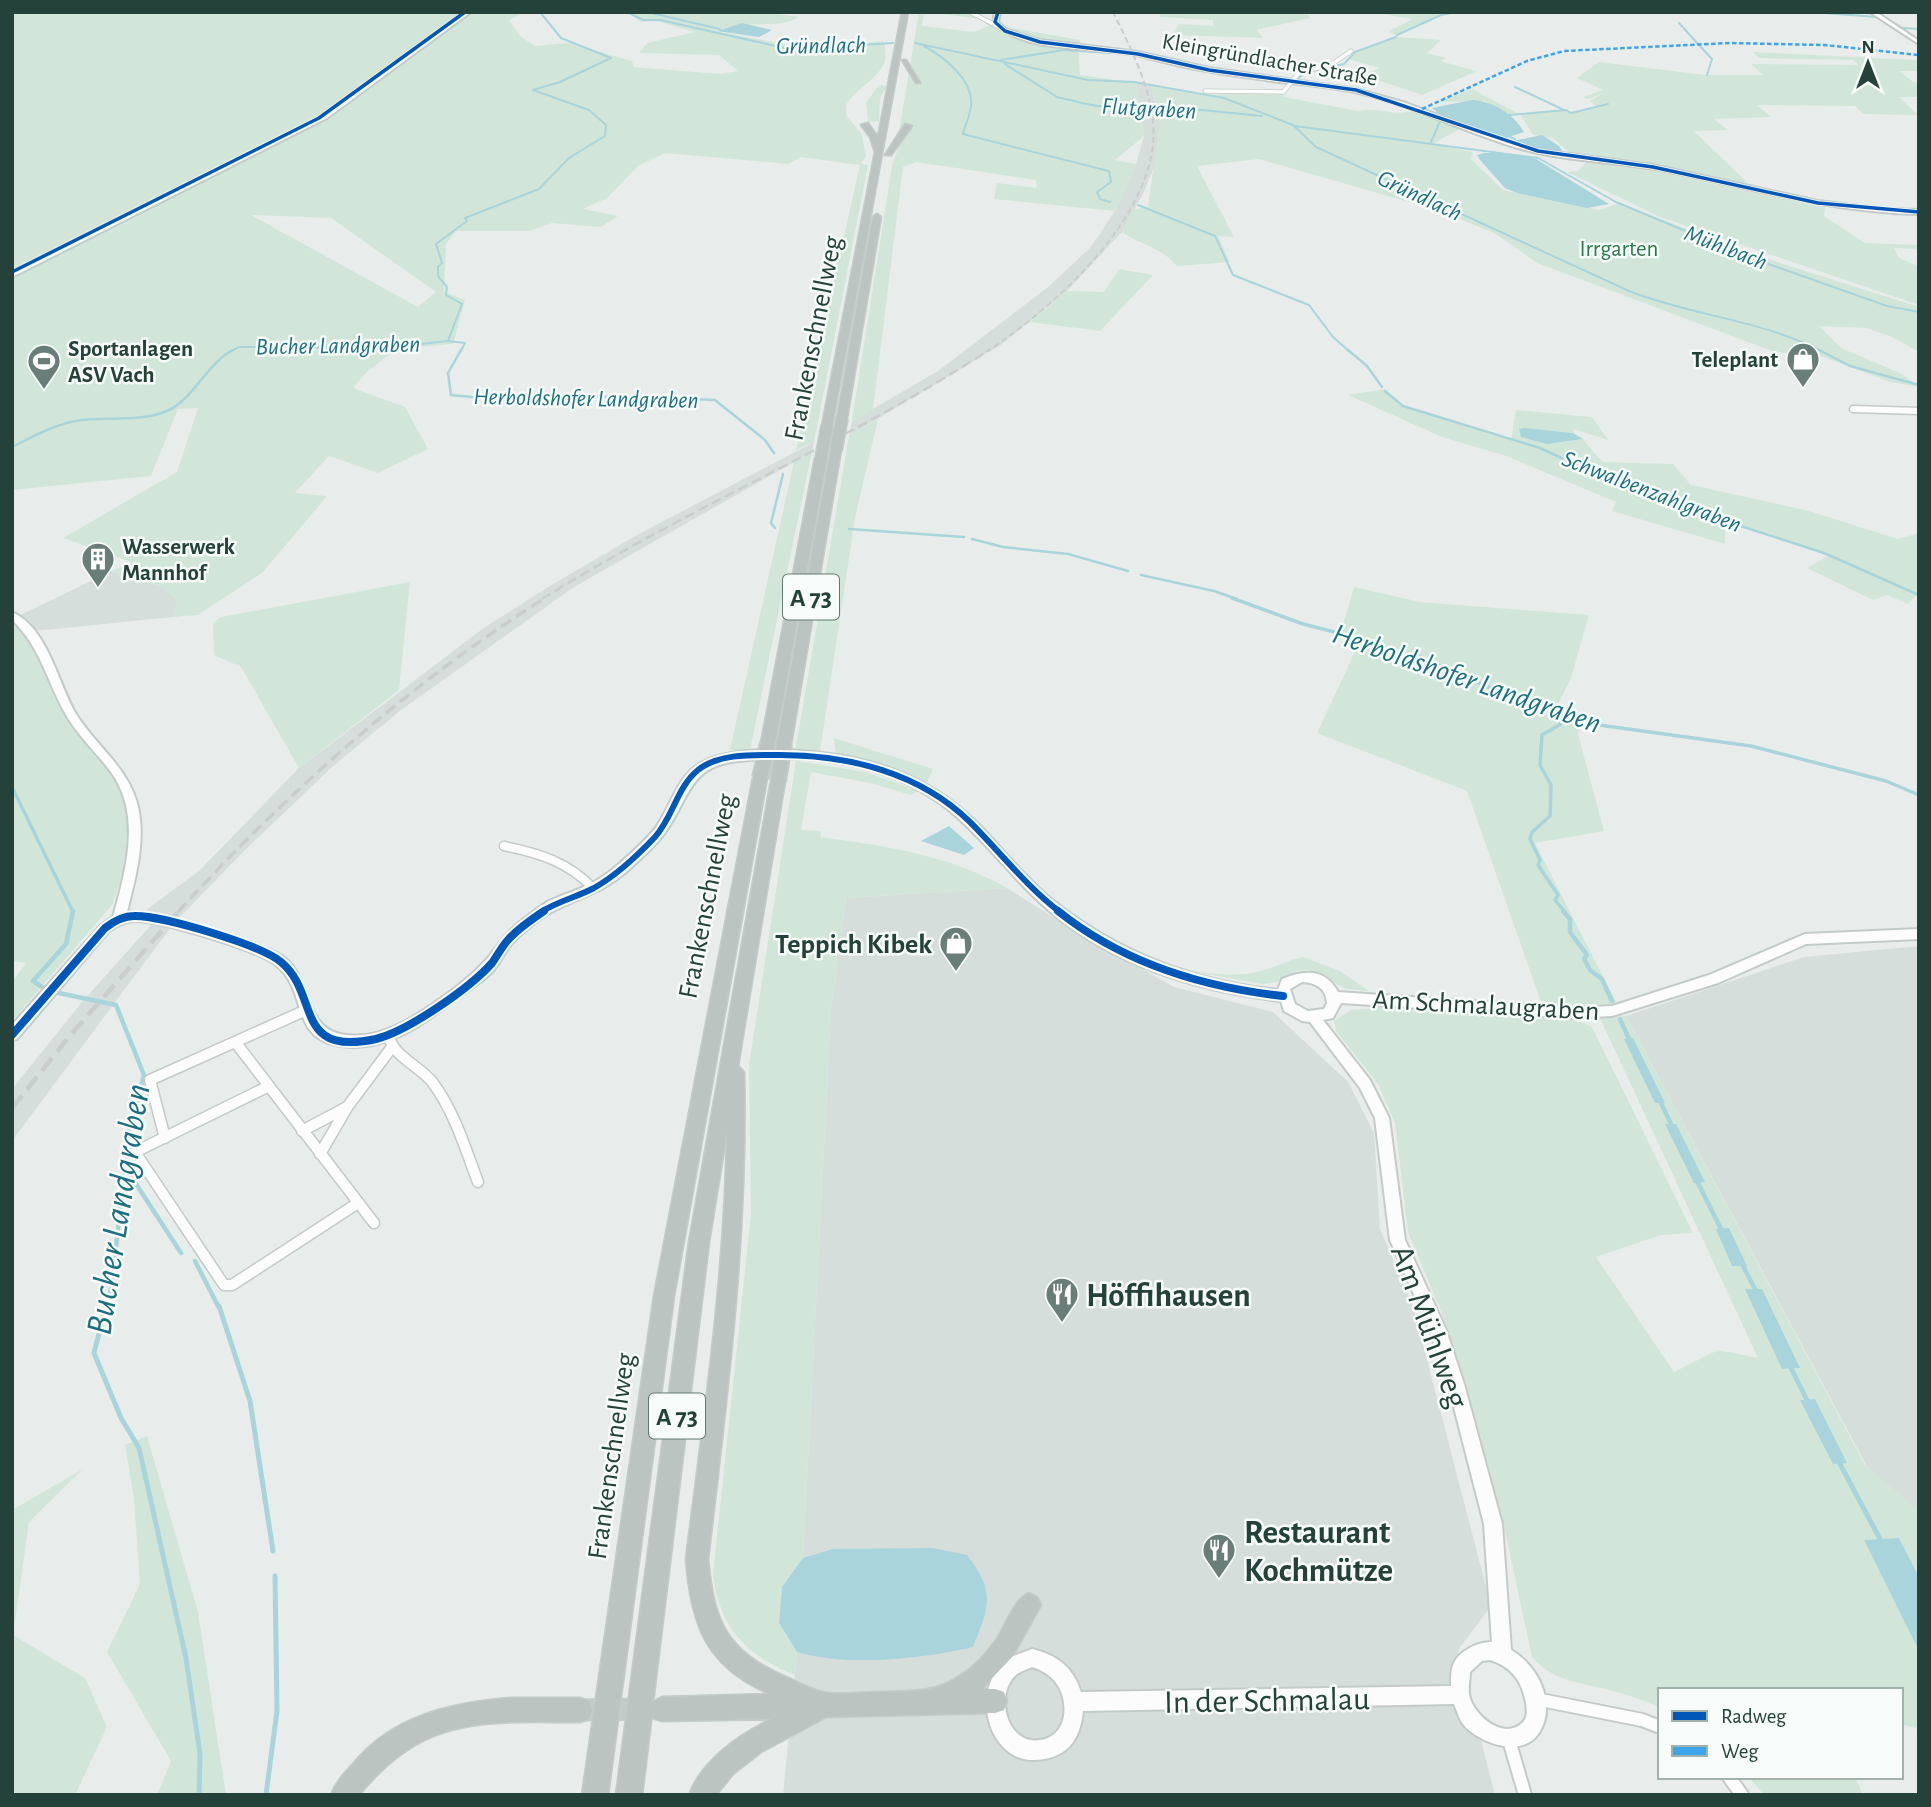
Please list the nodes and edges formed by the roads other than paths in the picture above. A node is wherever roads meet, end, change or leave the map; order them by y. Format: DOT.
graph roads {
  1 [pos="469,12"];
  2 [pos="905,12"];
  3 [pos="913,12"];
  4 [pos="970,12"];
  5 [pos="998,12"];
  6 [pos="1872,12"];
  7 [pos="999,27"];
  8 [pos="1919,43"];
  9 [pos="1351,51"];
  10 [pos="1289,57"];
  11 [pos="900,60"];
  12 [pos="1301,72"];
  13 [pos="1290,81"];
  14 [pos="879,82"];
  15 [pos="918,82"];
  16 [pos="1205,91"];
  17 [pos="865,125"];
  18 [pos="908,126"];
  19 [pos="883,152"];
  20 [pos="882,191"];
  21 [pos="880,204"];
  22 [pos="1919,212"];
  23 [pos="12,275"];
  24 [pos="1853,409"];
  25 [pos="1919,411"];
  26 [pos="12,615"];
  27 [pos="769,779"];
  28 [pos="504,846"];
  29 [pos="593,887"];
  30 [pos="119,918"];
  31 [pos="1919,934"];
  32 [pos="1283,996"];
  33 [pos="1334,997"];
  34 [pos="304,1011"];
  35 [pos="1314,1018"];
  36 [pos="12,1035"];
  37 [pos="734,1038"];
  38 [pos="236,1042"];
  39 [pos="391,1042"];
  40 [pos="267,1087"];
  41 [pos="348,1106"];
  42 [pos="302,1131"];
  43 [pos="165,1138"];
  44 [pos="320,1154"];
  45 [pos="478,1182"];
  46 [pos="358,1203"];
  47 [pos="374,1223"];
  48 [pos="1029,1605"];
  49 [pos="1502,1654"];
  50 [pos="1459,1695"];
  51 [pos="1536,1699"];
  52 [pos="995,1701"];
  53 [pos="1074,1702"];
  54 [pos="920,1704"];
  55 [pos="826,1705"];
  56 [pos="662,1709"];
  57 [pos="580,1710"];
  58 [pos="1658,1726"];
  59 [pos="1509,1740"];
  60 [pos="1730,1779"];
  61 [pos="343,1795"];
  62 [pos="593,1795"];
  63 [pos="629,1795"];
  64 [pos="701,1795"];
  65 [pos="1525,1795"];
  66 [pos="1742,1795"];
  1 -- 23 [label="street"];
  2 -- 11 [label="highway, Frankenschnellweg / A 73"];
  3 -- 11 [label="highway, Frankenschnellweg / A 73"];
  4 -- 7 [label="street"];
  5 -- 7 [label="street"];
  6 -- 8 [label="street"];
  7 -- 13 [label="street, Kleingründlacher Straße"];
  9 -- 12 [label="street"];
  10 -- 12 [label="street"];
  11 -- 14 [label="highway"];
  11 -- 15 [label="highway"];
  11 -- 19 [label="highway, Frankenschnellweg / A 73"];
  12 -- 13 [label="street"];
  13 -- 16 [label="street"];
  13 -- 22 [label="street, Kleingründlacher Straße"];
  17 -- 19 [label="highway"];
  18 -- 19 [label="highway"];
  19 -- 20 [label="highway, Frankenschnellweg / A 73"];
  19 -- 27 [label="highway, Frankenschnellweg / A 73, bridge"];
  21 -- 27 [label="highway, Frankenschnellweg / A 73, bridge"];
  24 -- 25 [label="street"];
  26 -- 30 [label="street"];
  27 -- 37 [label="highway, Frankenschnellweg / A 73"];
  27 -- 62 [label="highway, Frankenschnellweg / A 73"];
  28 -- 29 [label="street"];
  29 -- 32 [label="street"];
  29 -- 39 [label="street"];
  30 -- 34 [label="street"];
  30 -- 36 [label="street"];
  31 -- 33 [label="street, Am Schmalaugraben"];
  32 -- 33 [label="street"];
  32 -- 35 [label="street"];
  33 -- 35 [label="street"];
  34 -- 38 [label="street"];
  34 -- 39 [label="street"];
  35 -- 49 [label="street, Am Mühlweg"];
  37 -- 55 [label="highway"];
  37 -- 63 [label="highway, Frankenschnellweg / A 73"];
  38 -- 40 [label="street"];
  38 -- 43 [label="street"];
  39 -- 41 [label="street"];
  39 -- 45 [label="street"];
  40 -- 42 [label="street"];
  40 -- 43 [label="street"];
  41 -- 42 [label="street"];
  41 -- 44 [label="street"];
  42 -- 44 [label="street"];
  43 -- 46 [label="street"];
  44 -- 46 [label="street"];
  46 -- 47 [label="street"];
  48 -- 54 [label="highway"];
  49 -- 50 [label="street"];
  49 -- 51 [label="street"];
  50 -- 53 [label="street, In der Schmalau"];
  50 -- 59 [label="street"];
  51 -- 58 [label="street"];
  51 -- 59 [label="street"];
  52 -- 53 [label="street"];
  52 -- 53 [label="street"];
  52 -- 54 [label="highway"];
  54 -- 55 [label="highway"];
  55 -- 56 [label="highway"];
  55 -- 64 [label="highway"];
  57 -- 61 [label="highway"];
  59 -- 65 [label="street"];
  60 -- 66 [label="street"];
}
